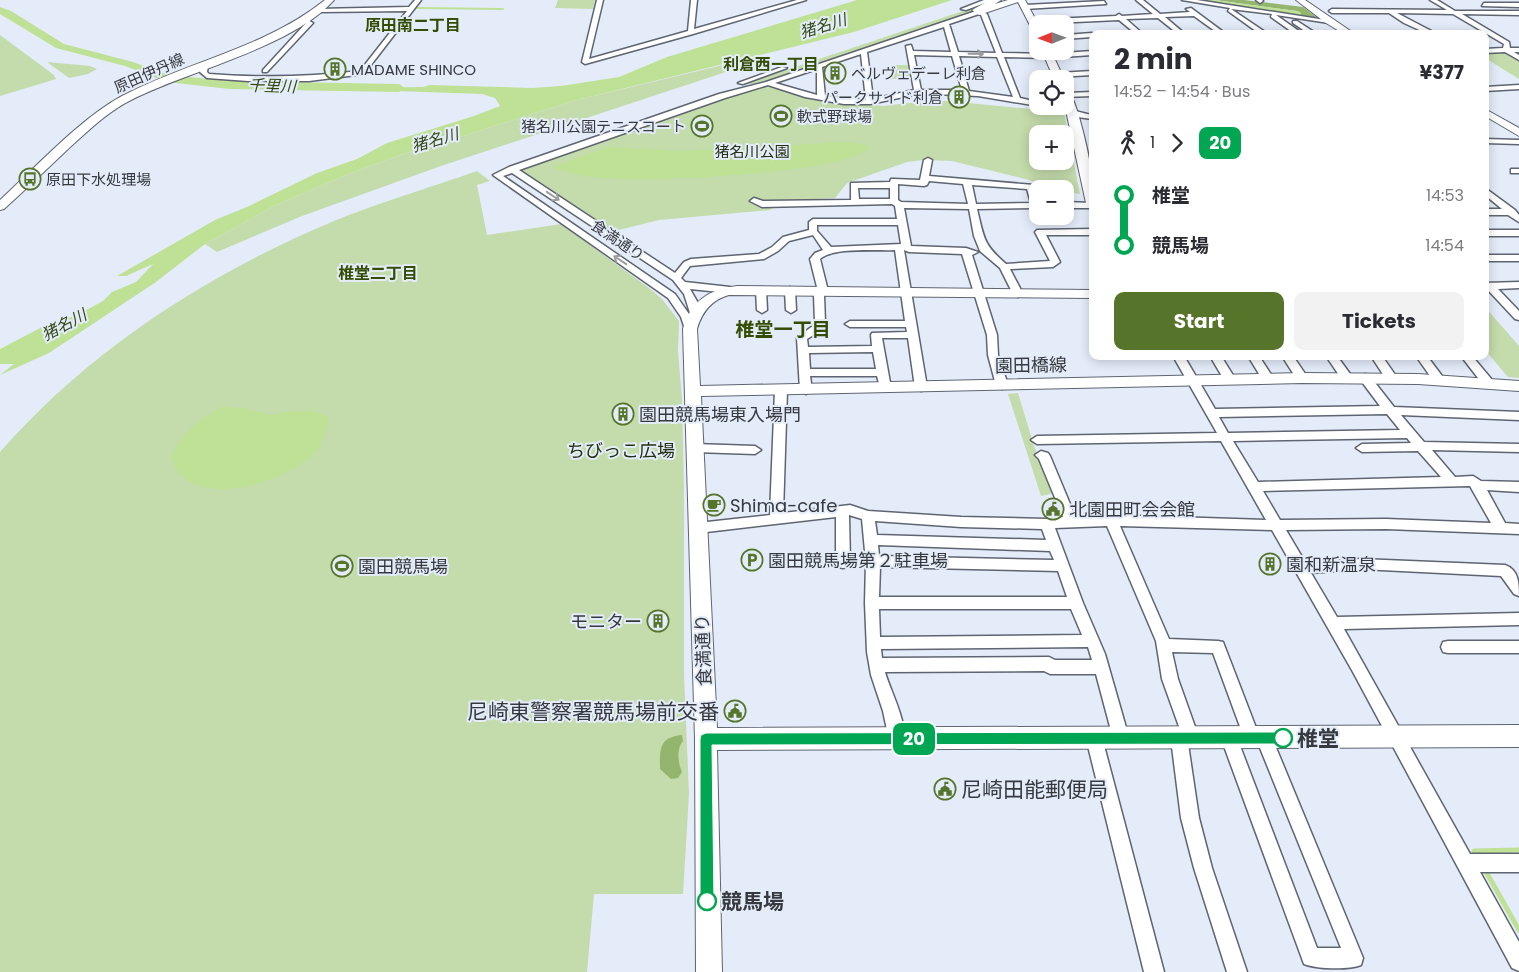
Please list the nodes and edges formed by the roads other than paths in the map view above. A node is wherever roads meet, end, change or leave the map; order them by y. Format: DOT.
graph roads {
  1 [pos="330,0"];
  2 [pos="418,0"];
  3 [pos="600,0"];
  4 [pos="694,0"];
  5 [pos="803,0"];
  6 [pos="990,0"];
  7 [pos="997,0"];
  8 [pos="1016,0"];
  9 [pos="1139,0"];
  10 [pos="1178,0"];
  11 [pos="1184,0"];
  12 [pos="1300,0"];
  13 [pos="1306,0"];
  14 [pos="1312,0"];
  15 [pos="1433,0"];
  16 [pos="1504,0"];
  17 [pos="792,2"];
  18 [pos="1073,2"];
  19 [pos="1102,2"];
  20 [pos="1023,4"];
  21 [pos="1351,4"];
  22 [pos="1519,4"];
  23 [pos="1482,5"];
  24 [pos="1227,8"];
  25 [pos="412,9"];
  26 [pos="1329,9"];
  27 [pos="320,10"];
  28 [pos="1363,11"];
  29 [pos="953,12"];
  30 [pos="979,12"];
  31 [pos="1391,12"];
  32 [pos="1453,12"];
  33 [pos="1268,13"];
  34 [pos="1519,13"];
  35 [pos="1196,14"];
  36 [pos="943,15"];
  37 [pos="1285,15"];
  38 [pos="1029,16"];
  39 [pos="1159,16"];
  40 [pos="934,18"];
  41 [pos="1121,18"];
  42 [pos="304,20"];
  43 [pos="1074,20"];
  44 [pos="1329,21"];
  45 [pos="944,24"];
  46 [pos="1136,30"];
  47 [pos="1177,30"];
  48 [pos="1218,30"];
  49 [pos="1259,30"];
  50 [pos="1294,30"];
  51 [pos="1308,30"];
  52 [pos="1351,30"];
  53 [pos="1353,30"];
  54 [pos="1353,30"];
  55 [pos="1354,30"];
  56 [pos="1430,30"];
  57 [pos="1485,30"];
  58 [pos="1489,32"];
  59 [pos="691,33"];
  60 [pos="1089,35"];
  61 [pos="1074,36"];
  62 [pos="905,37"];
  63 [pos="1506,50"];
  64 [pos="1519,50"];
  65 [pos="864,51"];
  66 [pos="1489,51"];
  67 [pos="910,53"];
  68 [pos="1074,53"];
  69 [pos="1089,53"];
  70 [pos="955,54"];
  71 [pos="1029,54"];
  72 [pos="1000,55"];
  73 [pos="1519,58"];
  74 [pos="205,64"];
  75 [pos="795,65"];
  76 [pos="818,66"];
  77 [pos="265,71"];
  78 [pos="1089,73"];
  79 [pos="1074,75"];
  80 [pos="768,83"];
  81 [pos="1519,86"];
  82 [pos="1489,89"];
  83 [pos="918,92"];
  84 [pos="966,93"];
  85 [pos="1074,93"];
  86 [pos="1089,94"];
  87 [pos="821,97"];
  88 [pos="1017,99"];
  89 [pos="870,102"];
  90 [pos="1029,102"];
  91 [pos="1489,110"];
  92 [pos="1074,113"];
  93 [pos="1489,114"];
  94 [pos="1073,115"];
  95 [pos="1089,116"];
  96 [pos="1519,128"];
  97 [pos="624,131"];
  98 [pos="1519,133"];
  99 [pos="1489,141"];
  100 [pos="1519,142"];
  101 [pos="928,160"];
  102 [pos="512,169"];
  103 [pos="925,178"];
  104 [pos="967,182"];
  105 [pos="893,185"];
  106 [pos="1029,186"];
  107 [pos="1089,187"];
  108 [pos="1489,191"];
  109 [pos="754,201"];
  110 [pos="855,201"];
  111 [pos="1089,201"];
  112 [pos="814,202"];
  113 [pos="897,203"];
  114 [pos="1074,203"];
  115 [pos="1029,205"];
  116 [pos="0,206"];
  117 [pos="974,207"];
  118 [pos="1489,212"];
  119 [pos="1517,212"];
  120 [pos="1519,219"];
  121 [pos="900,222"];
  122 [pos="813,227"];
  123 [pos="1089,232"];
  124 [pos="1519,233"];
  125 [pos="1489,234"];
  126 [pos="902,247"];
  127 [pos="828,250"];
  128 [pos="966,251"];
  129 [pos="985,251"];
  130 [pos="1489,258"];
  131 [pos="1519,258"];
  132 [pos="1004,267"];
  133 [pos="646,277"];
  134 [pos="679,282"];
  135 [pos="1489,283"];
  136 [pos="1489,284"];
  137 [pos="1519,285"];
  138 [pos="730,290"];
  139 [pos="761,290"];
  140 [pos="790,290"];
  141 [pos="821,291"];
  142 [pos="905,292"];
  143 [pos="978,294"];
  144 [pos="1018,294"];
  145 [pos="1089,294"];
  146 [pos="762,310"];
  147 [pos="791,310"];
  148 [pos="695,313"];
  149 [pos="1519,317"];
  150 [pos="850,324"];
  151 [pos="690,329"];
  152 [pos="911,330"];
  153 [pos="803,350"];
  154 [pos="878,350"];
  155 [pos="1181,360"];
  156 [pos="1218,360"];
  157 [pos="1256,360"];
  158 [pos="1290,360"];
  159 [pos="1334,360"];
  160 [pos="1379,360"];
  161 [pos="1424,360"];
  162 [pos="1469,360"];
  163 [pos="804,373"];
  164 [pos="1302,378"];
  165 [pos="1347,378"];
  166 [pos="1366,378"];
  167 [pos="1392,378"];
  168 [pos="1268,379"];
  169 [pos="883,380"];
  170 [pos="1230,380"];
  171 [pos="1439,380"];
  172 [pos="1194,381"];
  173 [pos="1489,384"];
  174 [pos="1002,386"];
  175 [pos="1519,386"];
  176 [pos="921,387"];
  177 [pos="781,390"];
  178 [pos="806,390"];
  179 [pos="693,391"];
  180 [pos="1391,411"];
  181 [pos="1213,413"];
  182 [pos="1519,416"];
  183 [pos="1410,434"];
  184 [pos="1226,438"];
  185 [pos="1037,440"];
  186 [pos="1420,447"];
  187 [pos="694,448"];
  188 [pos="1362,448"];
  189 [pos="1519,448"];
  190 [pos="755,450"];
  191 [pos="1042,455"];
  192 [pos="1451,481"];
  193 [pos="1478,485"];
  194 [pos="1255,487"];
  195 [pos="1519,487"];
  196 [pos="842,510"];
  197 [pos="868,516"];
  198 [pos="776,517"];
  199 [pos="1112,520"];
  200 [pos="1072,521"];
  201 [pos="1047,524"];
  202 [pos="1277,525"];
  203 [pos="698,528"];
  204 [pos="1501,529"];
  205 [pos="1519,529"];
  206 [pos="871,540"];
  207 [pos="1055,546"];
  208 [pos="872,561"];
  209 [pos="844,564"];
  210 [pos="1063,566"];
  211 [pos="1301,568"];
  212 [pos="1505,571"];
  213 [pos="1519,572"];
  214 [pos="1519,590"];
  215 [pos="872,603"];
  216 [pos="1076,603"];
  217 [pos="1519,619"];
  218 [pos="1332,623"];
  219 [pos="1092,641"];
  220 [pos="874,642"];
  221 [pos="1164,645"];
  222 [pos="1519,646"];
  223 [pos="1448,647"];
  224 [pos="876,665"];
  225 [pos="1101,667"];
  226 [pos="1519,736"];
  227 [pos="1398,737"];
  228 [pos="1094,738"];
  229 [pos="1121,738"];
  230 [pos="1185,738"];
  231 [pos="1229,738"];
  232 [pos="1258,738"];
  233 [pos="706,739"];
  234 [pos="896,739"];
  235 [pos="1475,863"];
  236 [pos="1519,863"];
  237 [pos="1519,961"];
  238 [pos="708,972"];
  239 [pos="1154,972"];
  240 [pos="1237,972"];
  1 -- 27 [label="street, 原田伊丹線"];
  2 -- 25 [label="street"];
  3 -- 59 [label="street"];
  4 -- 59 [label="street"];
  5 -- 17 [label="street"];
  6 -- 29 [label="street"];
  7 -- 30 [label="street"];
  8 -- 30 [label="street"];
  9 -- 39 [label="street"];
  10 -- 35 [label="street"];
  11 -- 24 [label="street"];
  12 -- 44 [label="street"];
  13 -- 53 [label="street"];
  14 -- 54 [label="street"];
  15 -- 32 [label="street"];
  16 -- 22 [label="street"];
  17 -- 59 [label="street"];
  18 -- 19 [label="street"];
  18 -- 20 [label="street"];
  19 -- 41 [label="street"];
  20 -- 38 [label="street"];
  21 -- 28 [label="street"];
  22 -- 23 [label="street"];
  24 -- 33 [label="street"];
  24 -- 49 [label="street"];
  25 -- 27 [label="street"];
  25 -- 74 [label="street"];
  26 -- 28 [label="street"];
  26 -- 55 [label="street"];
  27 -- 42 [label="street, 原田伊丹線"];
  28 -- 31 [label="street"];
  30 -- 45 [label="street"];
  30 -- 72 [label="street"];
  31 -- 32 [label="street"];
  31 -- 56 [label="street"];
  32 -- 34 [label="street"];
  32 -- 57 [label="street"];
  33 -- 37 [label="street"];
  33 -- 50 [label="street"];
  35 -- 39 [label="street"];
  35 -- 48 [label="street"];
  36 -- 40 [label="street"];
  37 -- 44 [label="street"];
  37 -- 51 [label="street"];
  39 -- 41 [label="street"];
  39 -- 47 [label="street"];
  41 -- 43 [label="street"];
  41 -- 46 [label="street"];
  42 -- 74 [label="street, 原田伊丹線"];
  42 -- 77 [label="street"];
  44 -- 52 [label="street"];
  45 -- 62 [label="street"];
  45 -- 70 [label="street"];
  58 -- 63 [label="street"];
  60 -- 61 [label="street"];
  62 -- 65 [label="street"];
  62 -- 67 [label="street"];
  63 -- 64 [label="street"];
  63 -- 66 [label="street"];
  63 -- 73 [label="street"];
  65 -- 76 [label="street"];
  65 -- 89 [label="street"];
  67 -- 70 [label="street"];
  67 -- 83 [label="street"];
  68 -- 69 [label="street"];
  70 -- 72 [label="street, one-way"];
  70 -- 84 [label="street"];
  71 -- 72 [label="street"];
  72 -- 88 [label="street"];
  74 -- 116 [label="street, 原田伊丹線"];
  75 -- 97 [label="street"];
  76 -- 80 [label="street"];
  76 -- 87 [label="street"];
  78 -- 79 [label="street"];
  80 -- 87 [label="street"];
  80 -- 97 [label="street"];
  81 -- 82 [label="street"];
  83 -- 84 [label="street"];
  83 -- 89 [label="street"];
  84 -- 88 [label="street"];
  85 -- 86 [label="street"];
  87 -- 89 [label="street"];
  88 -- 90 [label="street"];
  91 -- 96 [label="street"];
  92 -- 95 [label="street"];
  93 -- 98 [label="street"];
  94 -- 107 [label="street"];
  97 -- 102 [label="street"];
  99 -- 100 [label="street"];
  101 -- 103 [label="street"];
  133 -- 102 [label="street, 食満通り, one-way"];
  102 -- 134 [label="street, 食満通り, one-way"];
  103 -- 104 [label="street"];
  103 -- 105 [label="street"];
  104 -- 106 [label="street"];
  104 -- 117 [label="street"];
  105 -- 110 [label="street"];
  105 -- 113 [label="street"];
  108 -- 119 [label="street"];
  109 -- 112 [label="street"];
  110 -- 112 [label="street"];
  110 -- 113 [label="street"];
  111 -- 114 [label="street"];
  112 -- 122 [label="street"];
  113 -- 117 [label="street"];
  113 -- 121 [label="street"];
  115 -- 117 [label="street"];
  117 -- 129 [label="street"];
  118 -- 119 [label="street"];
  119 -- 120 [label="street"];
  121 -- 122 [label="street"];
  121 -- 126 [label="street"];
  122 -- 127 [label="street"];
  122 -- 134 [label="street"];
  123 -- 132 [label="street"];
  124 -- 125 [label="street"];
  126 -- 127 [label="street"];
  126 -- 128 [label="street"];
  126 -- 142 [label="street"];
  127 -- 141 [label="street"];
  128 -- 129 [label="street"];
  128 -- 143 [label="street"];
  129 -- 132 [label="street"];
  130 -- 131 [label="street"];
  132 -- 144 [label="street"];
  133 -- 134 [label="street"];
  133 -- 151 [label="street, 食満通り"];
  134 -- 138 [label="street"];
  134 -- 148 [label="street, 食満通り"];
  135 -- 137 [label="street"];
  136 -- 149 [label="street"];
  138 -- 139 [label="street"];
  138 -- 148 [label="street"];
  139 -- 140 [label="street"];
  139 -- 146 [label="street"];
  140 -- 141 [label="street"];
  140 -- 147 [label="street"];
  141 -- 142 [label="street"];
  141 -- 153 [label="street"];
  142 -- 143 [label="street"];
  142 -- 152 [label="street"];
  143 -- 144 [label="street"];
  143 -- 174 [label="street"];
  144 -- 145 [label="street"];
  148 -- 151 [label="street, 食満通り"];
  150 -- 152 [label="street"];
  151 -- 179 [label="street, 食満通り"];
  152 -- 154 [label="street"];
  152 -- 176 [label="street"];
  153 -- 154 [label="street"];
  153 -- 163 [label="street"];
  154 -- 169 [label="street"];
  155 -- 172 [label="street"];
  156 -- 170 [label="street"];
  157 -- 168 [label="street"];
  158 -- 164 [label="street"];
  159 -- 165 [label="street"];
  160 -- 167 [label="street"];
  161 -- 171 [label="street"];
  162 -- 173 [label="street"];
  163 -- 169 [label="street"];
  163 -- 178 [label="street"];
  164 -- 165 [label="street, 園田橋線"];
  164 -- 168 [label="street, 園田橋線"];
  165 -- 166 [label="street, 園田橋線"];
  166 -- 167 [label="street, 園田橋線"];
  166 -- 180 [label="street"];
  167 -- 171 [label="street, 園田橋線"];
  168 -- 170 [label="street, 園田橋線"];
  169 -- 176 [label="street, 園田橋線"];
  169 -- 178 [label="street, 園田橋線"];
  170 -- 172 [label="street, 園田橋線"];
  171 -- 173 [label="street, 園田橋線"];
  172 -- 174 [label="street, 園田橋線"];
  172 -- 181 [label="street"];
  173 -- 175 [label="street, 園田橋線"];
  174 -- 176 [label="street, 園田橋線"];
  177 -- 178 [label="street, 園田橋線"];
  177 -- 179 [label="street, 園田橋線"];
  177 -- 198 [label="street"];
  179 -- 187 [label="street, 食満通り"];
  180 -- 181 [label="street"];
  180 -- 182 [label="street"];
  180 -- 183 [label="street"];
  181 -- 184 [label="street"];
  183 -- 184 [label="street"];
  183 -- 186 [label="street"];
  184 -- 185 [label="street"];
  184 -- 194 [label="street"];
  186 -- 188 [label="street"];
  186 -- 189 [label="street"];
  186 -- 192 [label="street"];
  187 -- 190 [label="street"];
  187 -- 203 [label="street, 食満通り"];
  191 -- 200 [label="street"];
  192 -- 193 [label="street"];
  192 -- 194 [label="street"];
  193 -- 195 [label="street"];
  193 -- 204 [label="street"];
  194 -- 202 [label="street"];
  196 -- 197 [label="street"];
  196 -- 198 [label="street"];
  196 -- 209 [label="street"];
  197 -- 201 [label="street"];
  197 -- 206 [label="street"];
  198 -- 203 [label="street"];
  199 -- 200 [label="street"];
  199 -- 202 [label="street"];
  199 -- 221 [label="street"];
  200 -- 201 [label="street"];
  201 -- 207 [label="street"];
  202 -- 204 [label="street"];
  202 -- 211 [label="street"];
  203 -- 233 [label="street, 食満通り"];
  204 -- 205 [label="street"];
  206 -- 207 [label="street"];
  206 -- 208 [label="street"];
  207 -- 210 [label="street"];
  208 -- 210 [label="street"];
  208 -- 215 [label="street"];
  210 -- 216 [label="street"];
  211 -- 212 [label="street"];
  211 -- 218 [label="street"];
  212 -- 213 [label="street"];
  212 -- 214 [label="street"];
  215 -- 216 [label="street"];
  215 -- 220 [label="street"];
  216 -- 219 [label="street"];
  217 -- 218 [label="street"];
  218 -- 227 [label="street"];
  219 -- 220 [label="street"];
  219 -- 225 [label="street"];
  220 -- 224 [label="street"];
  221 -- 230 [label="street"];
  221 -- 232 [label="street"];
  222 -- 223 [label="street"];
  224 -- 225 [label="street"];
  224 -- 234 [label="street"];
  225 -- 229 [label="street"];
  226 -- 227 [label="street"];
  227 -- 232 [label="street"];
  227 -- 235 [label="street"];
  228 -- 229 [label="street"];
  228 -- 234 [label="street"];
  228 -- 239 [label="street"];
  229 -- 230 [label="street"];
  230 -- 231 [label="street"];
  230 -- 240 [label="street"];
  231 -- 232 [label="street"];
  231 -- 232 [label="street"];
  233 -- 234 [label="street"];
  233 -- 238 [label="street, 食満通り"];
  235 -- 236 [label="street"];
  235 -- 237 [label="street"];
}
